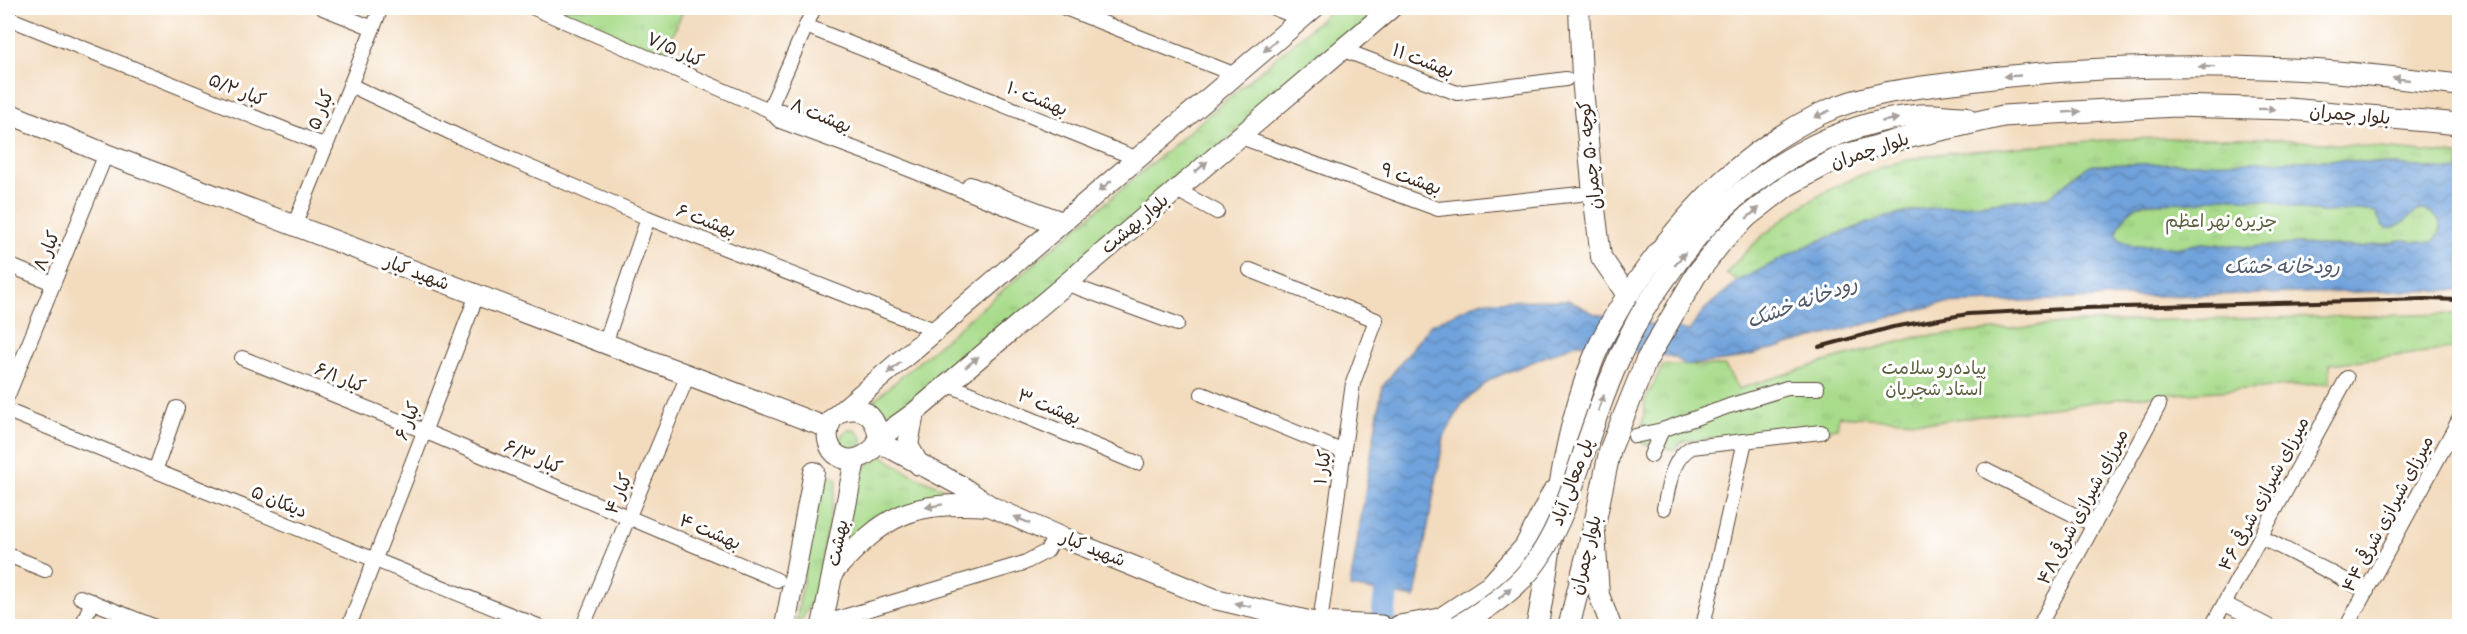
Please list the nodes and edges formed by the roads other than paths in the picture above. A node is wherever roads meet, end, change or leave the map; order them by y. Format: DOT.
graph roads {
  1 [pos="322,8"];
  2 [pos="381,8"];
  3 [pos="534,8"];
  4 [pos="814,8"];
  5 [pos="1065,8"];
  6 [pos="1274,8"];
  7 [pos="1391,8"];
  8 [pos="1579,8"];
  9 [pos="1307,13"];
  10 [pos="8,18"];
  11 [pos="806,26"];
  12 [pos="373,28"];
  13 [pos="1341,49"];
  14 [pos="1236,75"];
  15 [pos="1566,80"];
  16 [pos="350,85"];
  17 [pos="2460,85"];
  18 [pos="769,110"];
  19 [pos="8,113"];
  20 [pos="1993,119"];
  21 [pos="2460,124"];
  22 [pos="1238,136"];
  23 [pos="326,146"];
  24 [pos="106,154"];
  25 [pos="1138,159"];
  26 [pos="1175,189"];
  27 [pos="1580,194"];
  28 [pos="1217,212"];
  29 [pos="648,218"];
  30 [pos="1061,224"];
  31 [pos="294,226"];
  32 [pos="8,265"];
  33 [pos="1250,270"];
  34 [pos="53,283"];
  35 [pos="1065,283"];
  36 [pos="477,295"];
  37 [pos="1622,304"];
  38 [pos="1177,324"];
  39 [pos="937,331"];
  40 [pos="605,344"];
  41 [pos="242,358"];
  42 [pos="688,375"];
  43 [pos="2347,378"];
  44 [pos="947,384"];
  45 [pos="1817,388"];
  46 [pos="1202,394"];
  47 [pos="8,395"];
  48 [pos="2158,405"];
  49 [pos="177,408"];
  50 [pos="8,411"];
  51 [pos="843,411"];
  52 [pos="914,412"];
  53 [pos="2460,418"];
  54 [pos="828,428"];
  55 [pos="1662,430"];
  56 [pos="424,431"];
  57 [pos="1821,432"];
  58 [pos="1635,436"];
  59 [pos="878,441"];
  60 [pos="1745,441"];
  61 [pos="1344,452"];
  62 [pos="1566,452"];
  63 [pos="1651,455"];
  64 [pos="855,460"];
  65 [pos="1137,463"];
  66 [pos="919,465"];
  67 [pos="1985,470"];
  68 [pos="155,471"];
  69 [pos="814,472"];
  70 [pos="992,507"];
  71 [pos="1664,508"];
  72 [pos="629,516"];
  73 [pos="1595,522"];
  74 [pos="2094,525"];
  75 [pos="1056,535"];
  76 [pos="2261,537"];
  77 [pos="8,555"];
  78 [pos="373,560"];
  79 [pos="1548,567"];
  80 [pos="45,570"];
  81 [pos="1581,571"];
  82 [pos="832,572"];
  83 [pos="777,580"];
  84 [pos="2367,591"];
  85 [pos="2225,604"];
  86 [pos="1320,623"];
  87 [pos="823,625"];
  88 [pos="1405,625"];
  89 [pos="82,627"];
  90 [pos="153,627"];
  91 [pos="349,627"];
  92 [pos="538,627"];
  93 [pos="583,627"];
  94 [pos="785,627"];
  95 [pos="1298,627"];
  96 [pos="1381,627"];
  97 [pos="1458,627"];
  98 [pos="1537,627"];
  99 [pos="1569,627"];
  100 [pos="1611,627"];
  101 [pos="1703,627"];
  102 [pos="2039,627"];
  103 [pos="2212,627"];
  104 [pos="2268,627"];
  105 [pos="2347,627"];
  1 -- 12 [label="street"];
  2 -- 12 [label="street, ۵ کبار"];
  3 -- 18 [label="street, ۷/۵ کبار"];
  4 -- 11 [label="street"];
  5 -- 14 [label="street"];
  6 -- 9 [label="street"];
  7 -- 13 [label="street, بلوار بهشت"];
  8 -- 37 [label="street, کوچه ۵۰ چمران"];
  9 -- 14 [label="street, one-way"];
  10 -- 23 [label="street, ۵/۲ کبار"];
  11 -- 18 [label="street"];
  11 -- 25 [label="street, ۱۰ بهشت"];
  12 -- 16 [label="street, ۵ کبار"];
  13 -- 15 [label="street, ۱۱ بهشت"];
  13 -- 22 [label="street, بلوار بهشت"];
  14 -- 25 [label="street"];
  16 -- 23 [label="street, ۵ کبار"];
  16 -- 29 [label="street, ۶ بهشت"];
  17 -- 37 [label="main road, بلوار چمران, one-way"];
  18 -- 30 [label="street, ۸ بهشت"];
  19 -- 24 [label="street, شهید کبار"];
  20 -- 21 [label="main road, بلوار چمران, one-way"];
  73 -- 20 [label="main road, بلوار چمران, one-way"];
  97 -- 20 [label="main road, پل معالی آباد, one-way, bridge"];
  26 -- 22 [label="street, بلوار بهشت, one-way"];
  22 -- 27 [label="street, ۹ بهشت"];
  23 -- 31 [label="street, ۵ کبار"];
  24 -- 31 [label="street, شهید کبار"];
  24 -- 34 [label="street, ۸ کبار"];
  25 -- 30 [label="street, one-way"];
  26 -- 28 [label="street"];
  26 -- 35 [label="street, بلوار بهشت"];
  29 -- 39 [label="street, ۶ بهشت"];
  29 -- 40 [label="street"];
  30 -- 39 [label="street"];
  31 -- 36 [label="street, شهید کبار"];
  32 -- 34 [label="street"];
  33 -- 61 [label="street, ۱ کبار"];
  34 -- 47 [label="street, ۸ کبار"];
  35 -- 38 [label="street"];
  44 -- 35 [label="street, بلوار بهشت, one-way"];
  36 -- 40 [label="street, شهید کبار"];
  36 -- 56 [label="street, ۶ کبار"];
  37 -- 62 [label="main road, بلوار چمران"];
  39 -- 51 [label="street, one-way"];
  40 -- 42 [label="street, شهید کبار"];
  41 -- 56 [label="street, ۶/۱ کبار"];
  42 -- 54 [label="street, شهید کبار"];
  42 -- 72 [label="street, ۴ کبار"];
  43 -- 76 [label="street, ۴۶ میرزای شیرازی شرقی"];
  44 -- 52 [label="street, بلوار بهشت"];
  44 -- 65 [label="street, ۳ بهشت"];
  45 -- 55 [label="street"];
  46 -- 61 [label="street"];
  48 -- 74 [label="street, ۴۸ میرزای شیرازی شرقی"];
  49 -- 68 [label="street"];
  50 -- 68 [label="street, ۵ دینکان"];
  51 -- 54 [label="street"];
  51 -- 59 [label="street"];
  52 -- 59 [label="street, بلوار بهشت"];
  52 -- 66 [label="street"];
  53 -- 84 [label="street, ۴۴ میرزای شیرازی شرقی"];
  54 -- 64 [label="street"];
  55 -- 58 [label="street"];
  55 -- 63 [label="street"];
  56 -- 72 [label="street, ۶/۳ کبار"];
  56 -- 78 [label="street, ۶ کبار"];
  57 -- 60 [label="street"];
  59 -- 64 [label="street"];
  59 -- 66 [label="street, شهید کبار"];
  60 -- 71 [label="street"];
  60 -- 101 [label="street"];
  61 -- 86 [label="street, ۱ کبار"];
  62 -- 79 [label="main road, بلوار چمران"];
  62 -- 88 [label="main road, بلوار چمران"];
  64 -- 82 [label="street, بهشت"];
  66 -- 70 [label="street, شهید کبار"];
  67 -- 74 [label="street"];
  68 -- 78 [label="street, ۵ دینکان"];
  69 -- 94 [label="street"];
  75 -- 70 [label="street, شهید کبار, one-way"];
  70 -- 82 [label="street, one-way"];
  72 -- 83 [label="street, ۴ بهشت"];
  72 -- 93 [label="street, ۴ کبار"];
  73 -- 81 [label="main road, بلوار چمران"];
  73 -- 100 [label="street"];
  74 -- 102 [label="street, ۴۸ میرزای شیرازی شرقی"];
  86 -- 75 [label="street, شهید کبار, one-way"];
  75 -- 87 [label="street"];
  76 -- 84 [label="street"];
  76 -- 85 [label="street, ۴۶ میرزای شیرازی شرقی"];
  77 -- 80 [label="street"];
  78 -- 91 [label="street, ۶ کبار"];
  78 -- 92 [label="street, ۵ دینکان"];
  79 -- 81 [label="main road"];
  79 -- 98 [label="main road, بلوار چمران"];
  81 -- 99 [label="main road, بلوار چمران"];
  82 -- 87 [label="street, بهشت"];
  84 -- 105 [label="street, ۴۴ میرزای شیرازی شرقی"];
  85 -- 103 [label="street, ۴۶ میرزای شیرازی شرقی"];
  85 -- 104 [label="street"];
  86 -- 95 [label="main road"];
  86 -- 96 [label="main road"];
  89 -- 90 [label="street"];
}
